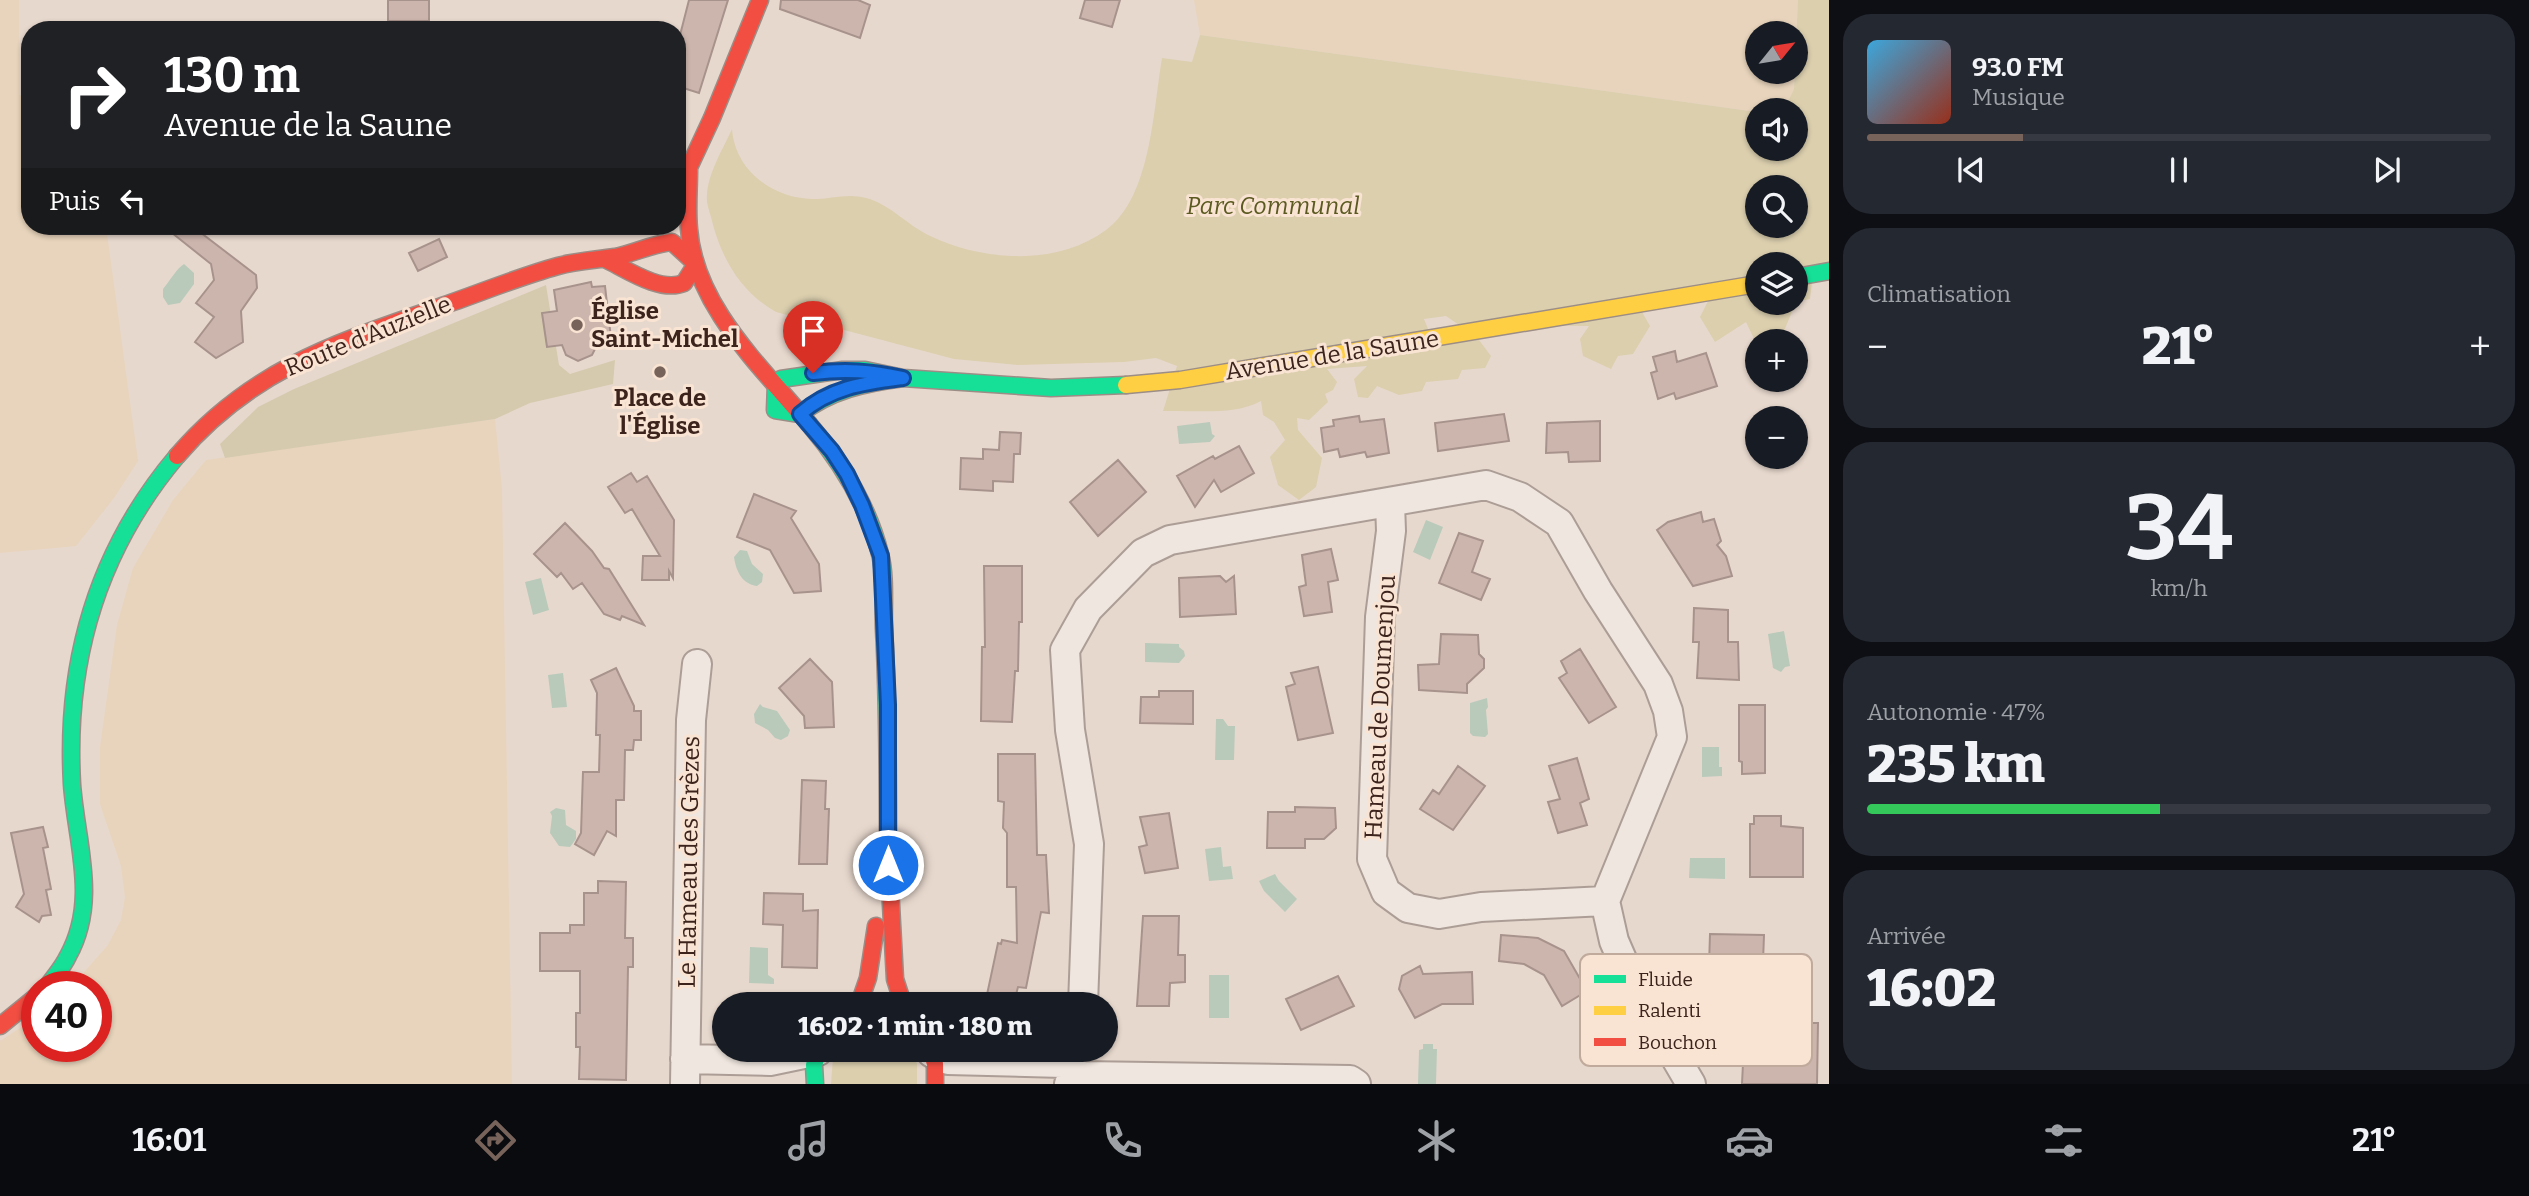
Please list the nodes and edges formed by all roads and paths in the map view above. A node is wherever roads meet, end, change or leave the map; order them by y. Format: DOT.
graph roads {
  1 [pos="760,0"];
  2 [pos="689,169"];
  3 [pos="686,175"];
  4 [pos="671,235"];
  5 [pos="672,235"];
  6 [pos="673,235"];
  7 [pos="604,259"];
  8 [pos="696,264"];
  9 [pos="1829,271"];
  10 [pos="1808,275"];
  11 [pos="1745,286"];
  12 [pos="686,290"];
  13 [pos="903,378"];
  14 [pos="776,384"];
  15 [pos="759,391"];
  16 [pos="775,410"];
  17 [pos="800,414"];
  18 [pos="791,429"];
  19 [pos="823,468"];
  20 [pos="1390,503"];
  21 [pos="881,588"];
  22 [pos="697,664"];
  23 [pos="888,865"];
  24 [pos="1605,901"];
  25 [pos="1620,954"];
  26 [pos="60,971"];
  27 [pos="863,992"];
  28 [pos="899,992"];
  29 [pos="1083,992"];
  30 [pos="21,1009"];
  31 [pos="0,1026"];
  32 [pos="763,1062"];
  33 [pos="815,1062"];
  34 [pos="935,1062"];
  35 [pos="1025,1062"];
  36 [pos="1680,1066"];
  37 [pos="685,1072"];
  38 [pos="1078,1074"];
  39 [pos="815,1084"];
  40 [pos="935,1084"];
  41 [pos="1356,1084"];
  42 [pos="1691,1084"];
  1 -- 2 [label="street"];
  2 -- 3 [label="street"];
  2 -- 8 [label="street"];
  4 -- 7 [label="street, Route d'Auzielle"];
  5 -- 12 [label="street"];
  6 -- 8 [label="street"];
  7 -- 12 [label="street"];
  7 -- 26 [label="street, Route d'Auzielle"];
  8 -- 12 [label="street"];
  8 -- 14 [label="street"];
  9 -- 10 [label="street"];
  11 -- 13 [label="street, Avenue de la Saune"];
  13 -- 14 [label="street, Avenue de la Saune"];
  13 -- 17 [label="street, Avenue de la Saune"];
  14 -- 16 [label="street"];
  14 -- 17 [label="street"];
  15 -- 16 [label="street"];
  16 -- 17 [label="street"];
  16 -- 18 [label="street"];
  17 -- 21 [label="street"];
  19 -- 21 [label="street"];
  20 -- 24 [label="street"];
  20 -- 24 [label="street, Hameau de Doumenjou"];
  20 -- 29 [label="street"];
  21 -- 23 [label="street"];
  22 -- 37 [label="street, Le Hameau des Grèzes"];
  23 -- 27 [label="street"];
  23 -- 28 [label="street"];
  24 -- 25 [label="street"];
  30 -- 31 [label="street"];
  32 -- 37 [label="street, Le Hameau des Grèzes"];
  33 -- 39 [label="street"];
  34 -- 40 [label="street"];
  35 -- 38 [label="street"];
  36 -- 42 [label="street"];
  38 -- 41 [label="street"];
}
